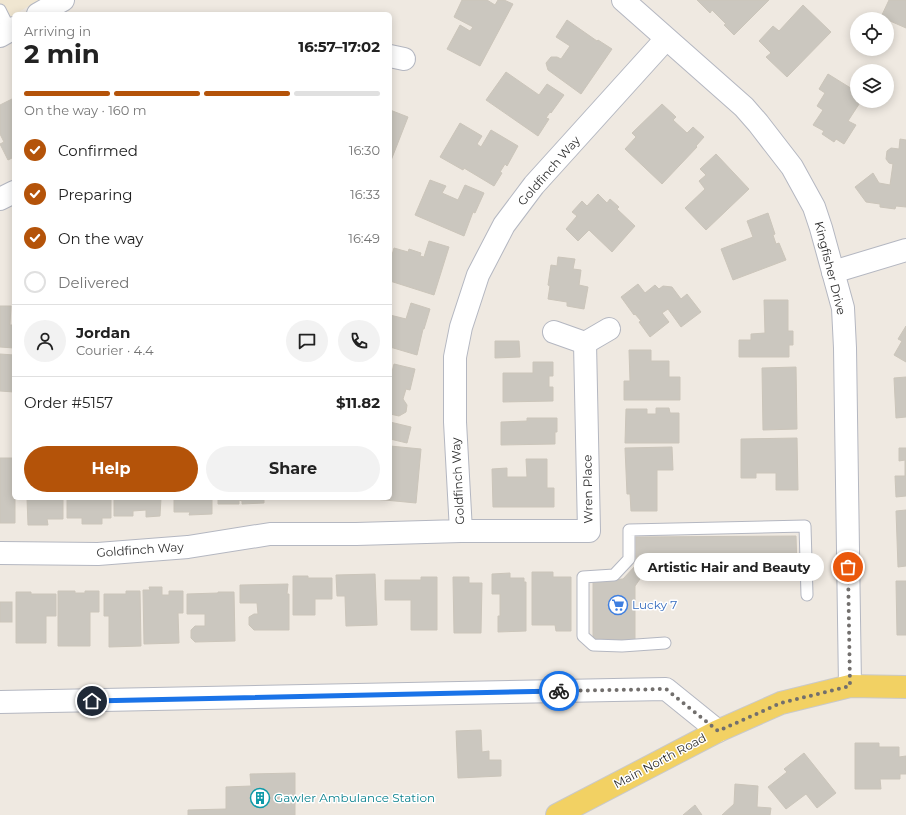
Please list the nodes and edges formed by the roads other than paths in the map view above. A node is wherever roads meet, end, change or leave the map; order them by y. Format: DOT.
graph roads {
  1 [pos="63,0"];
  2 [pos="623,0"];
  3 [pos="0,10"];
  4 [pos="42,12"];
  5 [pos="8,31"];
  6 [pos="666,39"];
  7 [pos="12,193"];
  8 [pos="0,199"];
  9 [pos="906,250"];
  10 [pos="833,272"];
  11 [pos="609,329"];
  12 [pos="554,332"];
  13 [pos="585,343"];
  14 [pos="461,531"];
  15 [pos="0,553"];
  16 [pos="807,595"];
  17 [pos="665,642"];
  18 [pos="850,686"];
  19 [pos="906,687"];
  20 [pos="0,702"];
  21 [pos="718,731"];
  22 [pos="557,815"];
  1 -- 4 [label="street"];
  2 -- 6 [label="street, Kingfisher Drive"];
  3 -- 5 [label="lane"];
  6 -- 10 [label="street, Kingfisher Drive"];
  6 -- 14 [label="street, Goldfinch Way"];
  7 -- 8 [label="street"];
  9 -- 10 [label="street"];
  10 -- 18 [label="street, Kingfisher Drive"];
  11 -- 13 [label="street"];
  12 -- 13 [label="street"];
  13 -- 14 [label="street, Wren Place"];
  14 -- 15 [label="street, Goldfinch Way"];
  16 -- 17 [label="lane"];
  18 -- 19 [label="main road, Main North Road"];
  18 -- 21 [label="main road, Main North Road"];
  20 -- 21 [label="street"];
  21 -- 22 [label="main road, Main North Road"];
}
